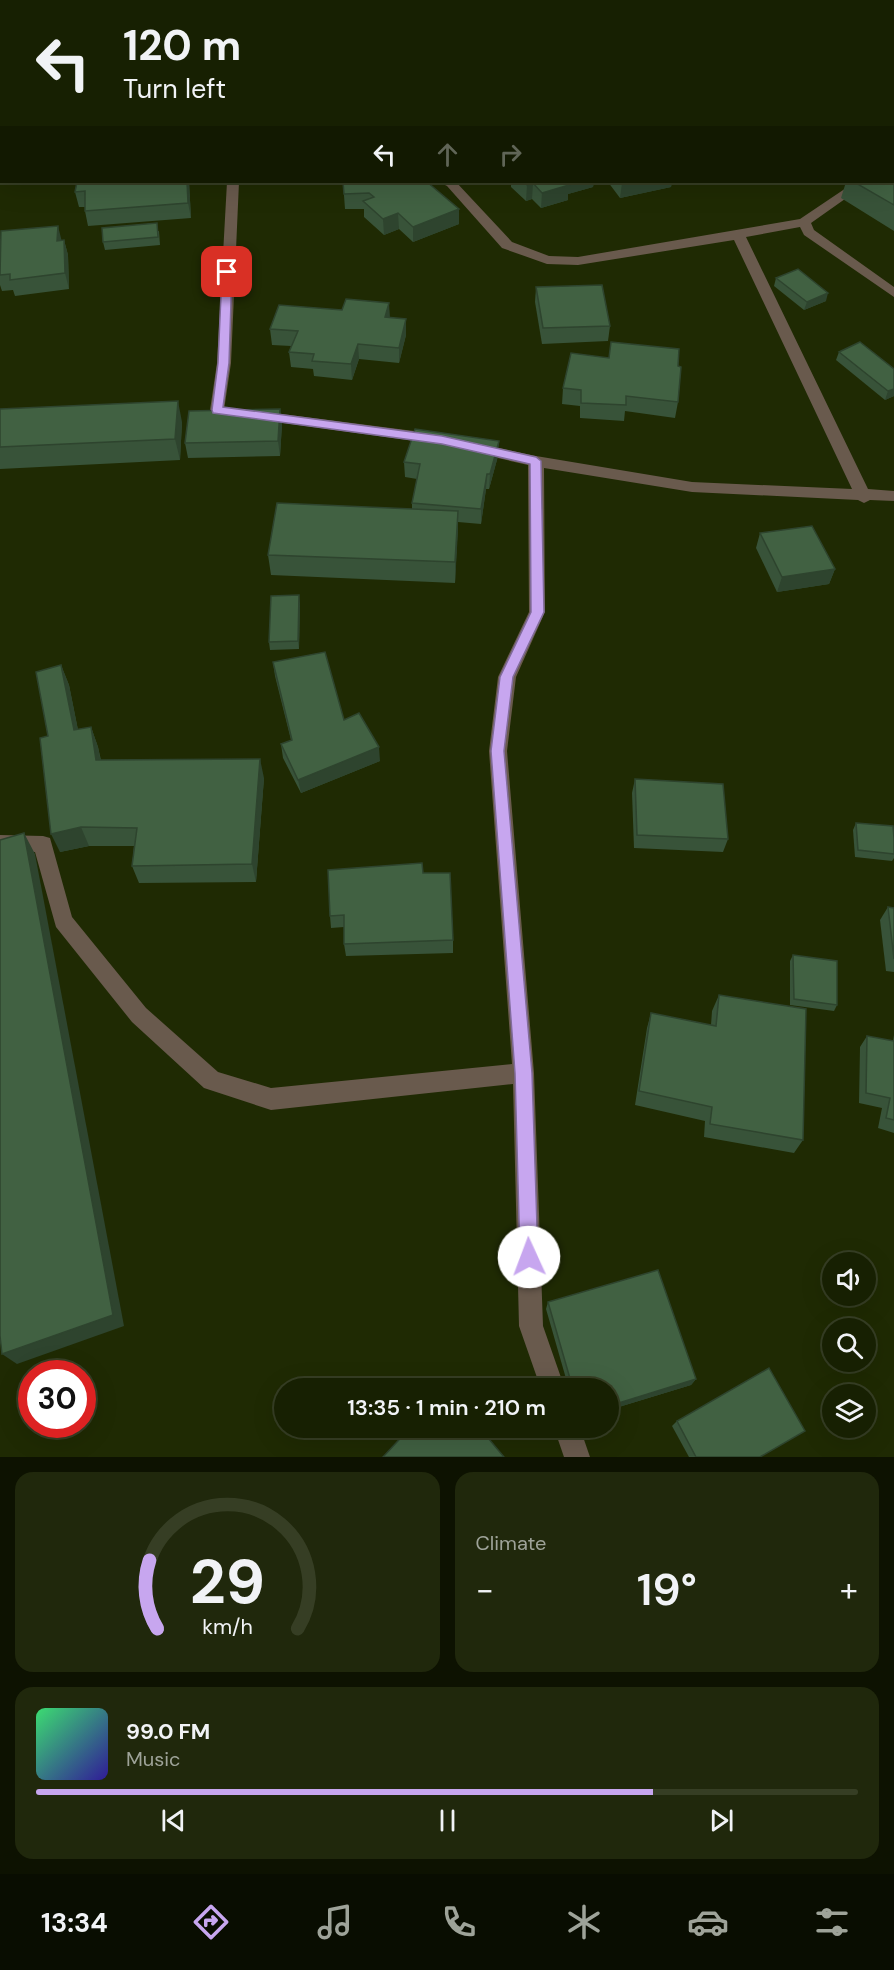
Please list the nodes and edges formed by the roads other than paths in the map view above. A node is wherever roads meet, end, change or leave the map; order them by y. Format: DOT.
graph roads {
  1 [pos="451,183"];
  2 [pos="862,183"];
  3 [pos="232,184"];
  4 [pos="804,222"];
  5 [pos="738,235"];
  6 [pos="894,293"];
  7 [pos="536,461"];
  8 [pos="894,496"];
  9 [pos="864,497"];
  10 [pos="0,843"];
  11 [pos="523,1073"];
  12 [pos="549,1378"];
  13 [pos="570,1438"];
  14 [pos="577,1457"];
  1 -- 5 [label="street"];
  2 -- 4 [label="street"];
  3 -- 7 [label="street"];
  4 -- 5 [label="street"];
  4 -- 6 [label="street"];
  5 -- 9 [label="street"];
  7 -- 9 [label="street"];
  7 -- 11 [label="street"];
  8 -- 9 [label="street"];
  10 -- 11 [label="street"];
  11 -- 12 [label="street"];
  13 -- 14 [label="street"];
}
